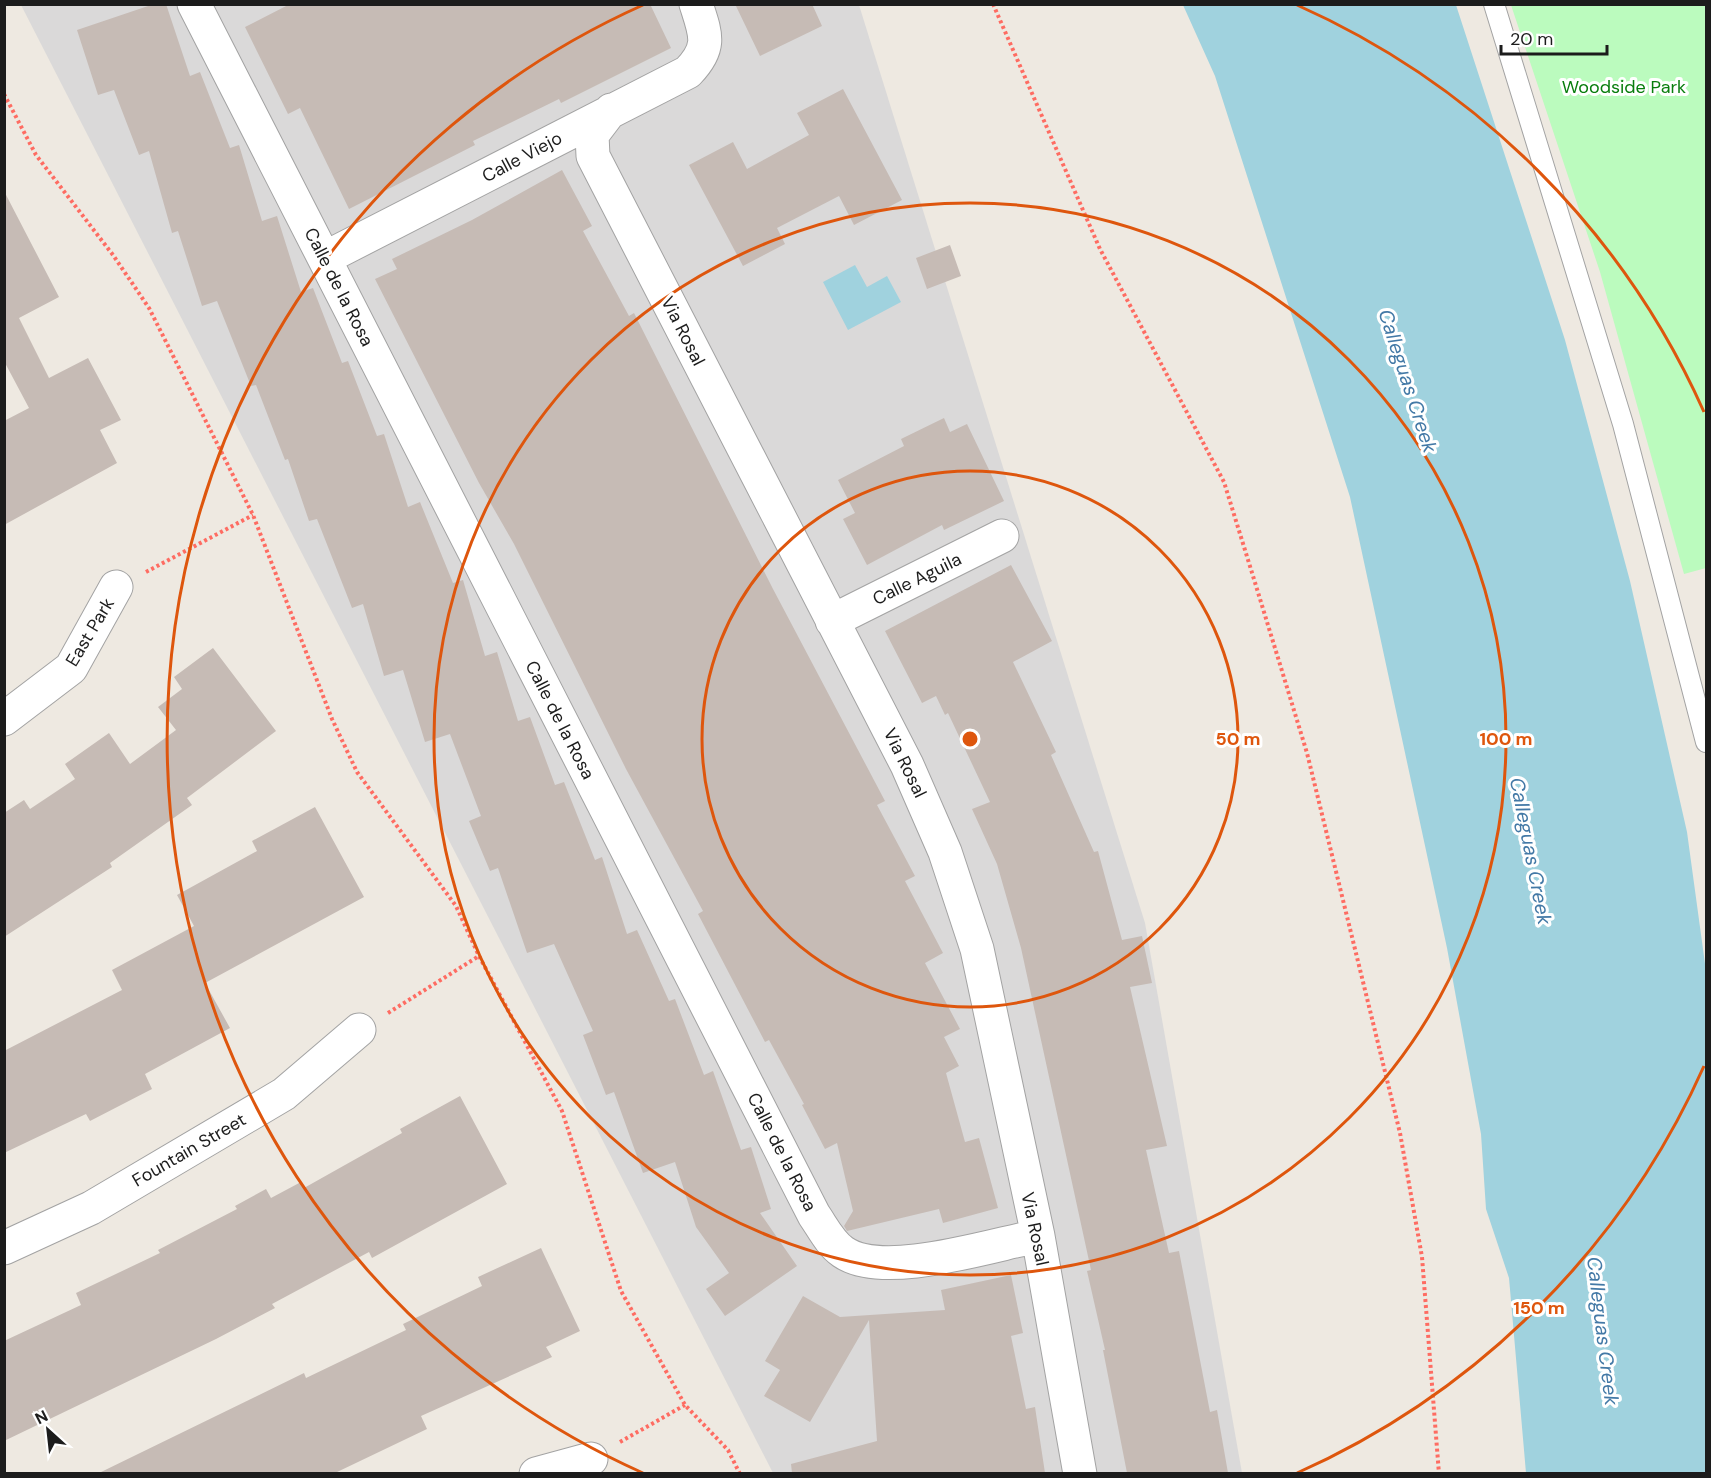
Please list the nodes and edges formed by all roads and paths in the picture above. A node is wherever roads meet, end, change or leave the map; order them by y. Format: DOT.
graph roads {
  1 [pos="696,4"];
  2 [pos="993,4"];
  3 [pos="1494,4"];
  4 [pos="202,7"];
  5 [pos="4,94"];
  6 [pos="611,110"];
  7 [pos="325,258"];
  8 [pos="253,515"];
  9 [pos="1002,536"];
  10 [pos="116,587"];
  11 [pos="832,621"];
  12 [pos="4,719"];
  13 [pos="1707,742"];
  14 [pos="479,956"];
  15 [pos="360,1030"];
  16 [pos="1038,1236"];
  17 [pos="4,1248"];
  18 [pos="685,1405"];
  19 [pos="591,1459"];
  20 [pos="536,1473"];
  21 [pos="740,1473"];
  22 [pos="1080,1473"];
  23 [pos="1439,1473"];
  1 -- 6 [label="street, Calle Viejo"];
  2 -- 23 [label="path"];
  3 -- 13 [label="lane"];
  4 -- 7 [label="street, Calle de la Rosa"];
  5 -- 8 [label="path"];
  6 -- 7 [label="street, Calle Viejo"];
  6 -- 11 [label="street, Via Rosal"];
  7 -- 16 [label="street, Calle de la Rosa"];
  8 -- 10 [label="path"];
  8 -- 14 [label="path"];
  9 -- 11 [label="street, Calle Aguila"];
  10 -- 12 [label="street, East Park"];
  11 -- 16 [label="street, Via Rosal"];
  14 -- 15 [label="path"];
  14 -- 18 [label="path"];
  15 -- 17 [label="street, Fountain Street"];
  16 -- 22 [label="street, Via Rosal"];
  18 -- 19 [label="path"];
  18 -- 21 [label="path"];
  19 -- 20 [label="street"];
}
